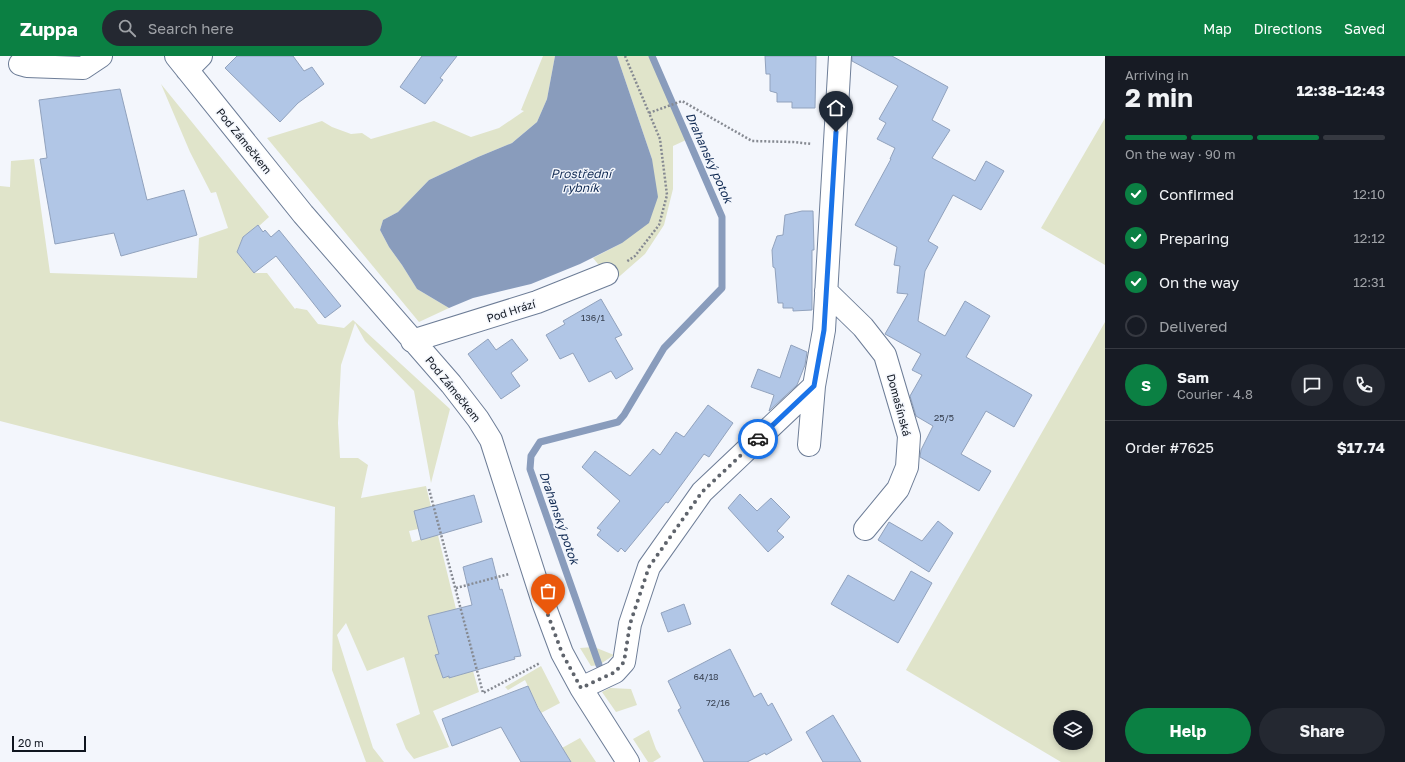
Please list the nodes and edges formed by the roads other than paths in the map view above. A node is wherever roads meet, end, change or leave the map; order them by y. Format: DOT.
graph roads {
  1 [pos="101,56"];
  2 [pos="840,56"];
  3 [pos="188,61"];
  4 [pos="20,64"];
  5 [pos="607,274"];
  6 [pos="826,291"];
  7 [pos="412,341"];
  8 [pos="814,386"];
  9 [pos="809,445"];
  10 [pos="865,529"];
  11 [pos="581,688"];
  12 [pos="628,762"];
  1 -- 4 [label="street"];
  2 -- 6 [label="street"];
  3 -- 7 [label="street, Pod Zámečkem"];
  5 -- 7 [label="street, Pod Hrází"];
  6 -- 8 [label="street"];
  6 -- 10 [label="street, Domašínská"];
  7 -- 11 [label="street, Pod Zámečkem"];
  8 -- 9 [label="street"];
  8 -- 11 [label="street"];
  11 -- 12 [label="street, Pod Zámečkem"];
}
